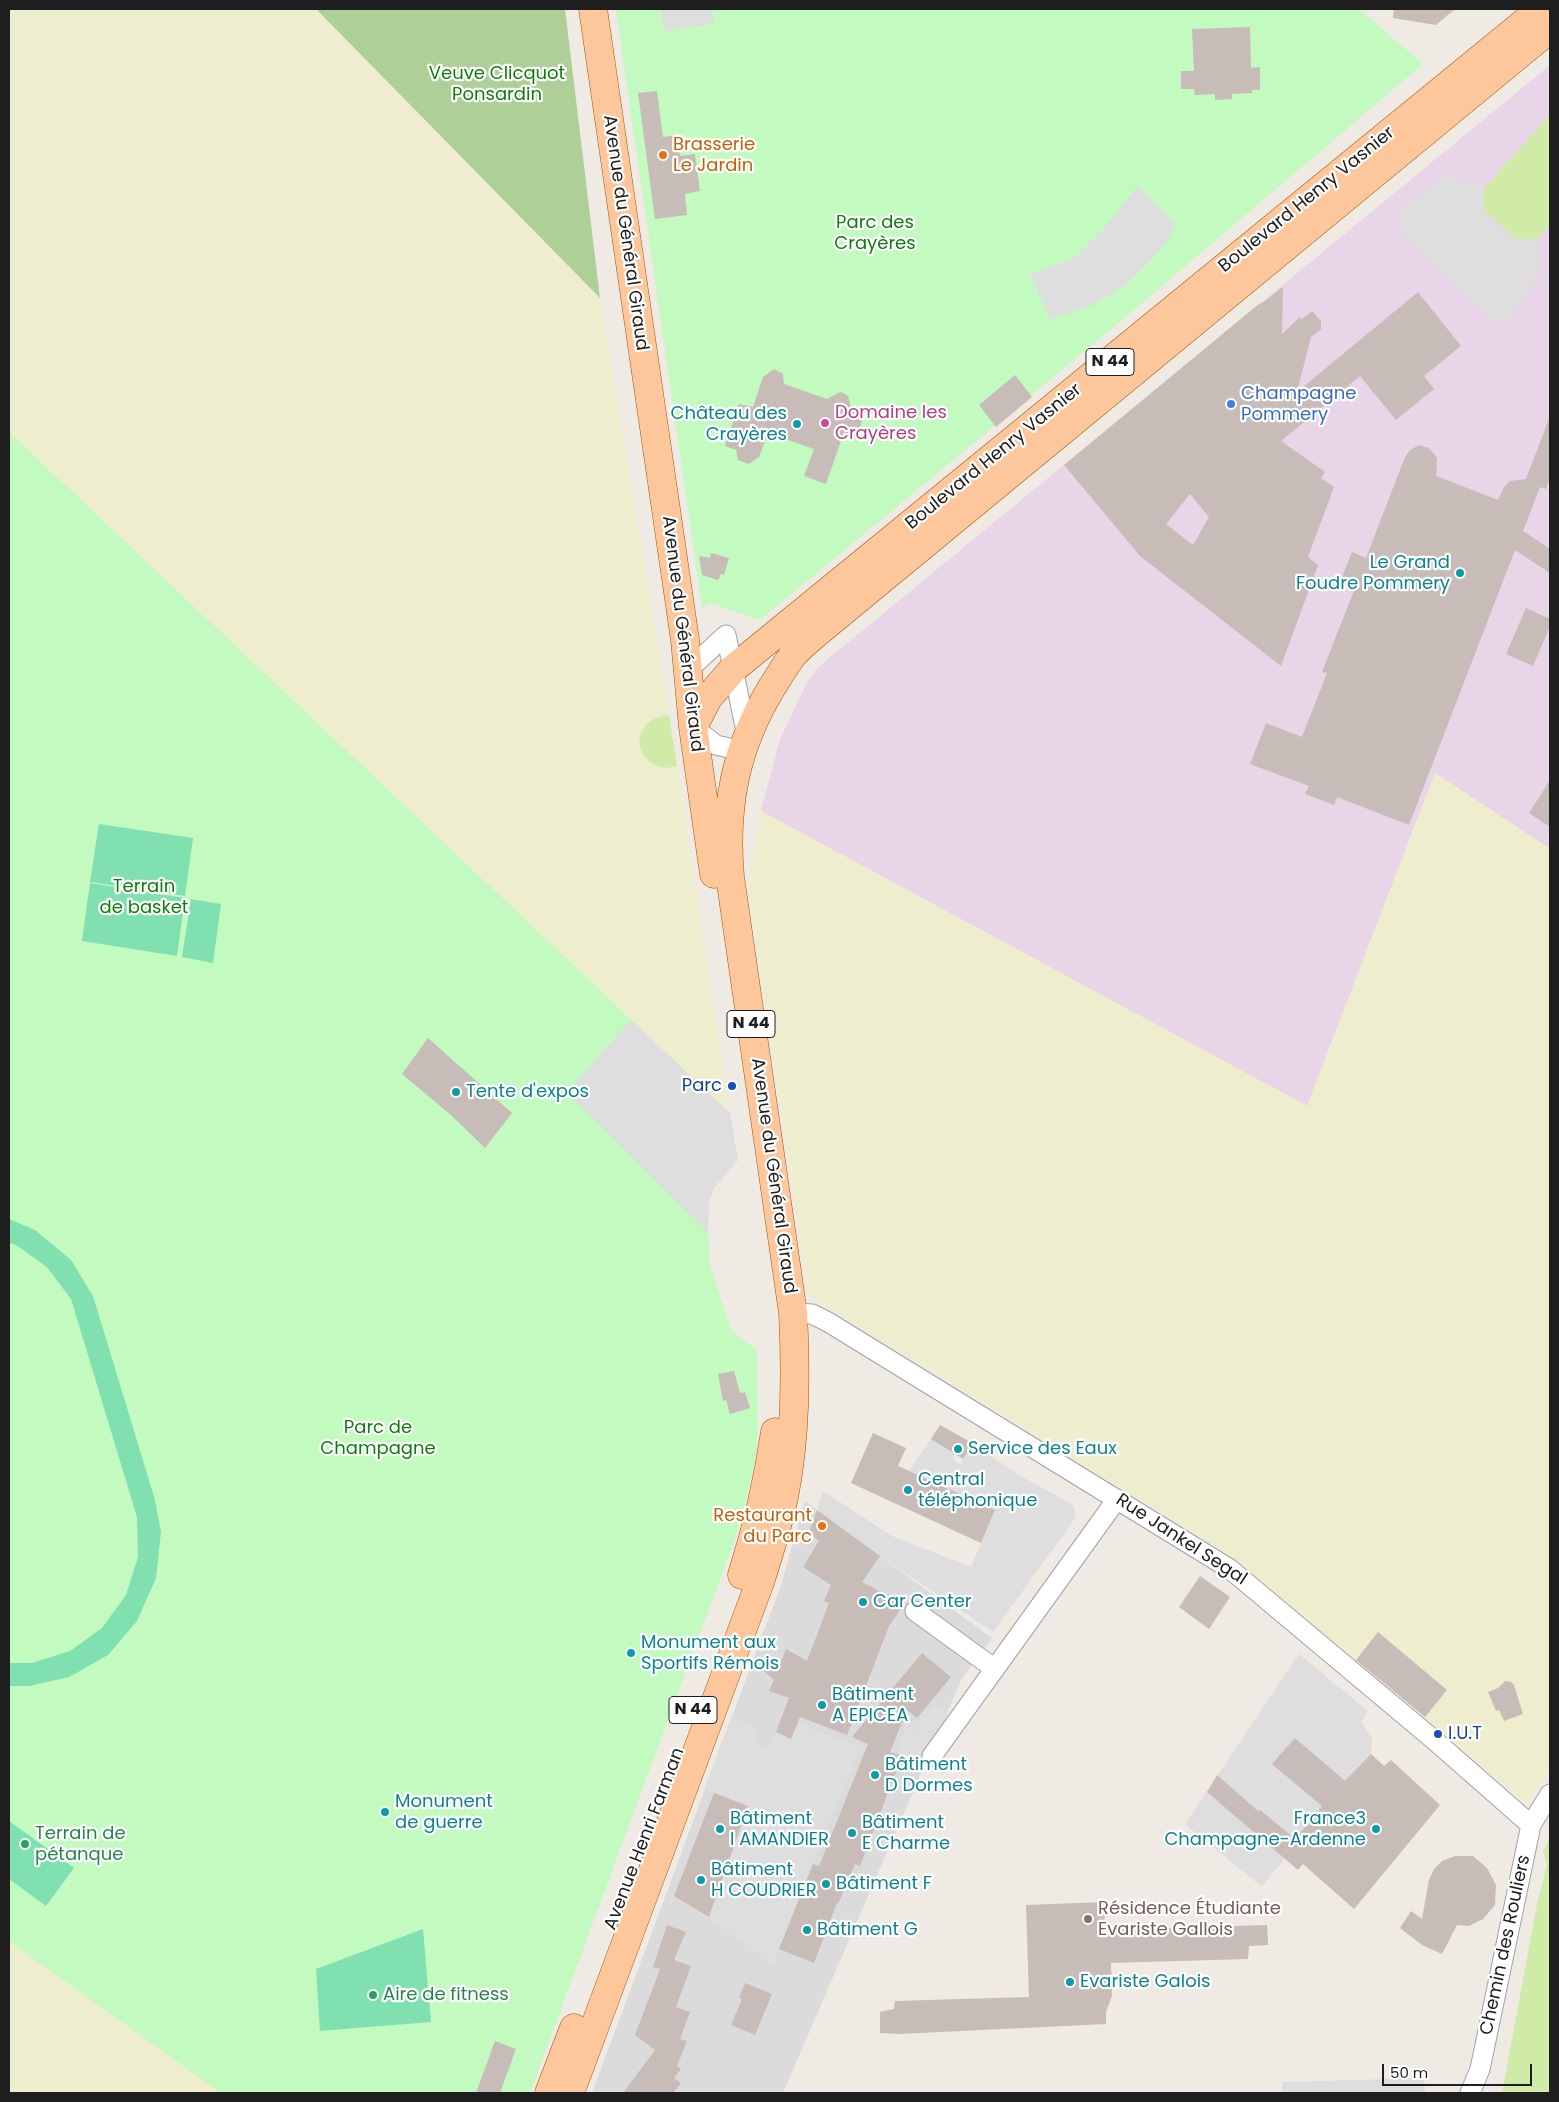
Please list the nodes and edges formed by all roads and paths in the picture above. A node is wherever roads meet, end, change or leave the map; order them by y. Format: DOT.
graph roads {
  1 [pos="593,9"];
  2 [pos="1541,9"];
  3 [pos="1550,29"];
  4 [pos="733,669"];
  5 [pos="688,670"];
  6 [pos="693,727"];
  7 [pos="744,744"];
  8 [pos="769,1259"];
  9 [pos="793,1313"];
  10 [pos="795,1349"];
  11 [pos="1117,1499"];
  12 [pos="915,1611"];
  13 [pos="995,1669"];
  14 [pos="932,1756"];
  15 [pos="1550,1794"];
  16 [pos="1531,1825"];
  17 [pos="549,2093"];
  18 [pos="570,2093"];
  19 [pos="1470,2093"];
  1 -- 5 [label="main road, Avenue du Général Giraud"];
  2 -- 4 [label="main road, Boulevard Henry Vasnier / N 44"];
  3 -- 7 [label="main road, Boulevard Henry Vasnier / N 44"];
  4 -- 5 [label="street"];
  4 -- 6 [label="main road, Boulevard Henry Vasnier / N 44"];
  4 -- 7 [label="street"];
  5 -- 6 [label="main road, Avenue du Général Giraud"];
  6 -- 7 [label="street"];
  6 -- 8 [label="main road, Avenue du Général Giraud / N 44"];
  7 -- 9 [label="main road, Avenue du Général Giraud / N 44"];
  8 -- 17 [label="main road, Avenue Henri Farman / N 44"];
  9 -- 10 [label="main road, Avenue du Général Giraud / N 44"];
  9 -- 11 [label="street, Rue Jankel Segal"];
  10 -- 18 [label="main road, Avenue Henri Farman / N 44"];
  11 -- 13 [label="street"];
  11 -- 16 [label="street, Rue Jankel Segal"];
  12 -- 13 [label="street"];
  13 -- 14 [label="street"];
  15 -- 16 [label="street, Chemin des Rouliers"];
  16 -- 19 [label="street, Chemin des Rouliers"];
}
